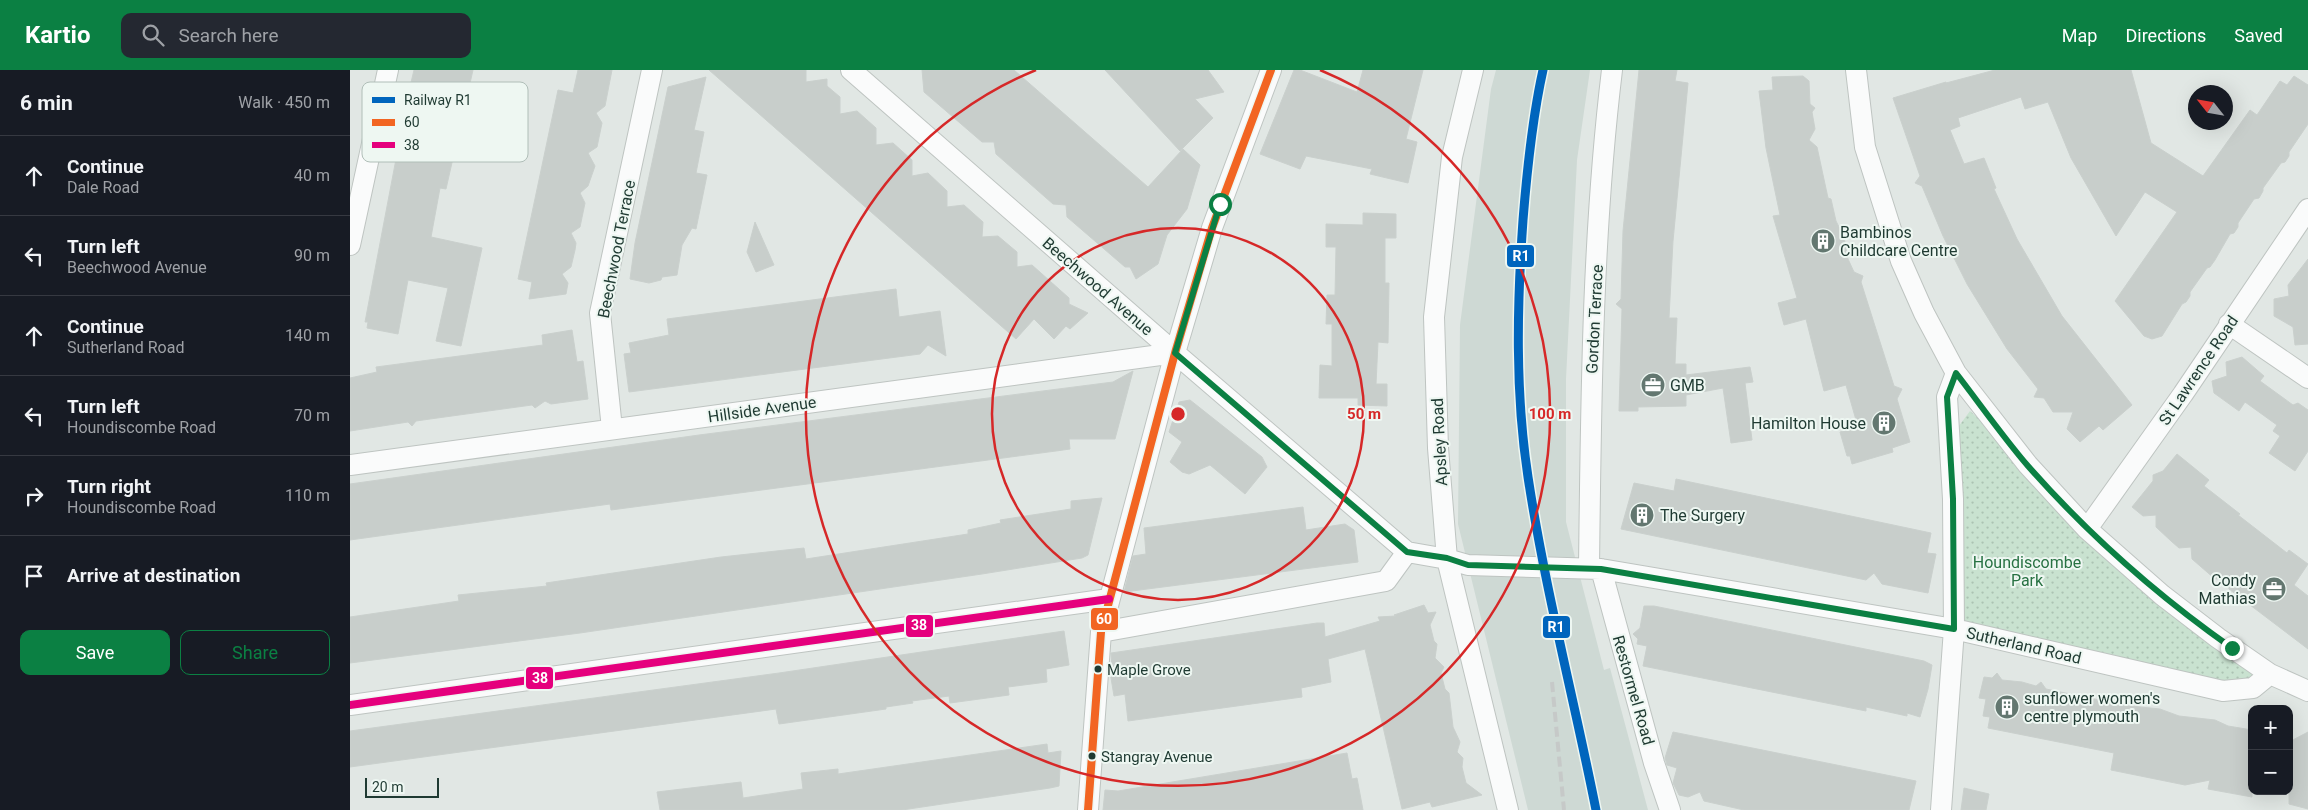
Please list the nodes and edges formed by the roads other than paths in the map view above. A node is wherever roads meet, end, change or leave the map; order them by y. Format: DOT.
graph roads {
  1 [pos="652,70"];
  2 [pos="851,70"];
  3 [pos="1473,70"];
  4 [pos="1612,70"];
  5 [pos="1856,70"];
  6 [pos="1267,71"];
  7 [pos="368,162"];
  8 [pos="2308,209"];
  9 [pos="350,245"];
  10 [pos="2229,324"];
  11 [pos="1175,353"];
  12 [pos="1956,373"];
  13 [pos="2308,378"];
  14 [pos="612,429"];
  15 [pos="350,465"];
  16 [pos="2087,529"];
  17 [pos="1407,552"];
  18 [pos="1447,558"];
  19 [pos="1590,568"];
  20 [pos="1109,599"];
  21 [pos="1954,629"];
  22 [pos="1101,632"];
  23 [pos="2270,674"];
  24 [pos="2308,691"];
  25 [pos="350,705"];
  26 [pos="1088,810"];
  27 [pos="1508,810"];
  28 [pos="1670,810"];
  29 [pos="1940,810"];
  1 -- 14 [label="street, Beechwood Terrace"];
  2 -- 11 [label="street, Beechwood Avenue"];
  3 -- 18 [label="street, Apsley Road"];
  4 -- 19 [label="street, Gordon Terrace"];
  5 -- 12 [label="street"];
  6 -- 11 [label="street"];
  7 -- 9 [label="street"];
  8 -- 10 [label="street, St Lawrence Road"];
  10 -- 13 [label="street"];
  10 -- 16 [label="street, St Lawrence Road"];
  11 -- 14 [label="street, Hillside Avenue"];
  11 -- 17 [label="street, Beechwood Avenue"];
  11 -- 20 [label="street"];
  12 -- 16 [label="street"];
  12 -- 21 [label="street"];
  14 -- 15 [label="street, Hillside Avenue"];
  16 -- 23 [label="street"];
  17 -- 18 [label="street"];
  17 -- 22 [label="street"];
  18 -- 19 [label="street, Sutherland Road"];
  18 -- 27 [label="street, Apsley Road"];
  19 -- 21 [label="street, Sutherland Road"];
  19 -- 28 [label="street, Restormel Road"];
  20 -- 22 [label="street"];
  20 -- 25 [label="street"];
  21 -- 23 [label="street, Sutherland Road"];
  21 -- 29 [label="street"];
  22 -- 26 [label="street"];
  23 -- 24 [label="street"];
}
